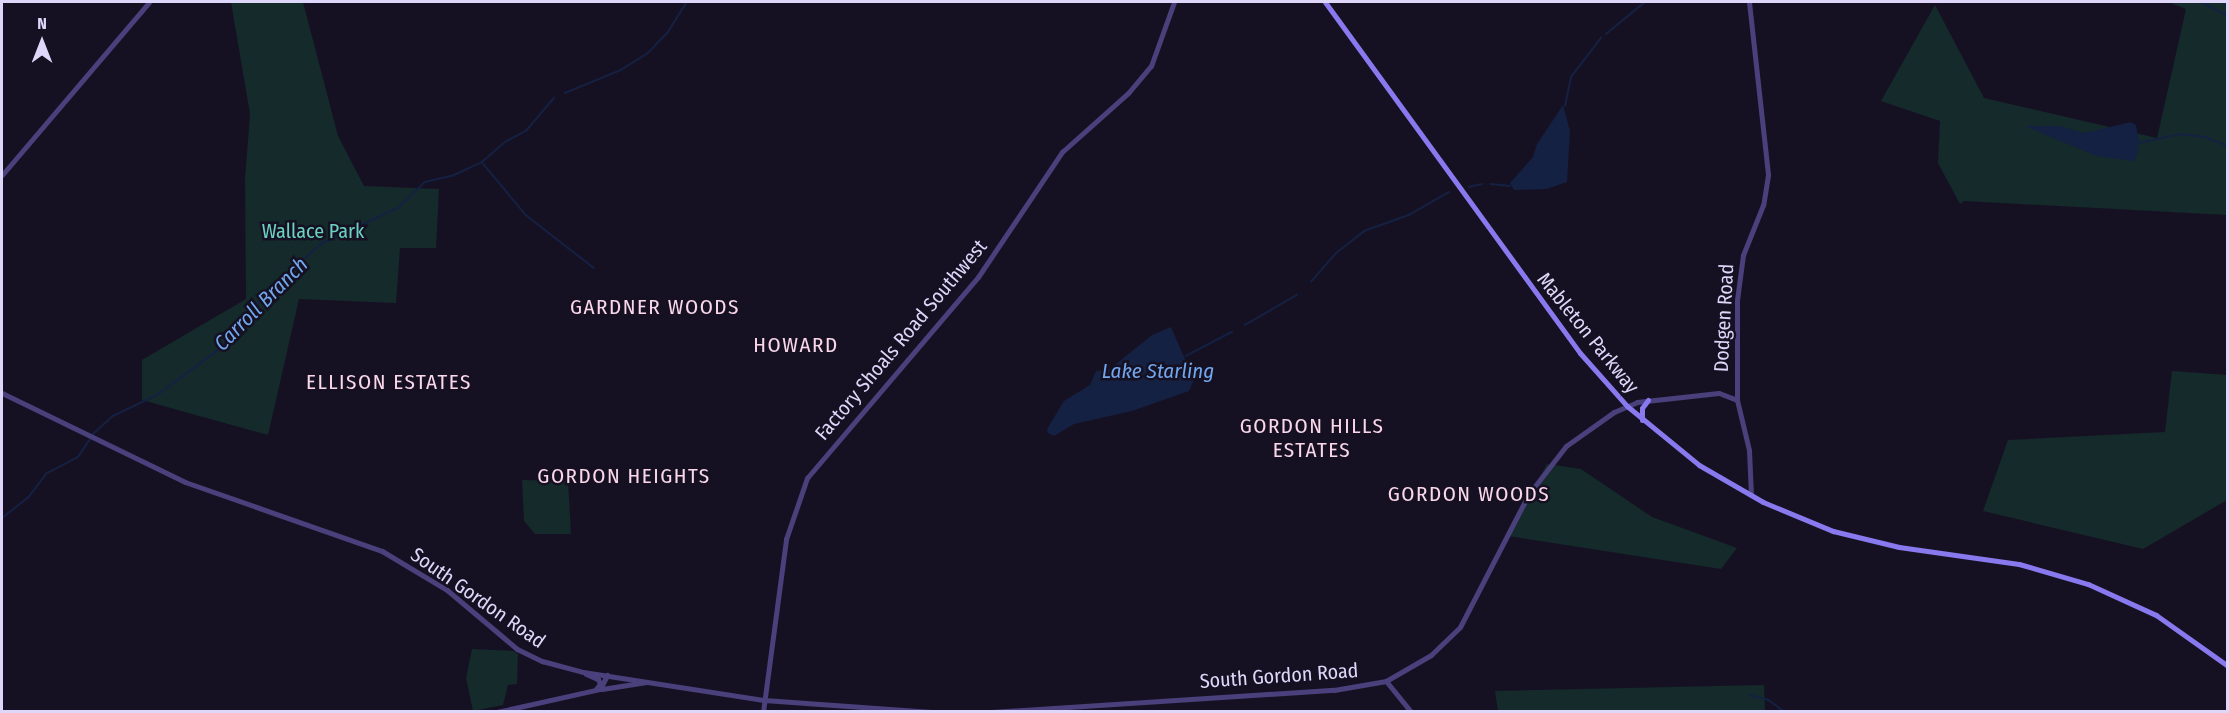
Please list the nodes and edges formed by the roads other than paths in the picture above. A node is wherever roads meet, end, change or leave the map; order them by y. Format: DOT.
graph roads {
  1 [pos="149,2"];
  2 [pos="1174,2"];
  3 [pos="1325,2"];
  4 [pos="1749,2"];
  5 [pos="2,175"];
  6 [pos="2,393"];
  7 [pos="1648,400"];
  8 [pos="1737,400"];
  9 [pos="1627,406"];
  10 [pos="1642,420"];
  11 [pos="1750,495"];
  12 [pos="2228,666"];
  13 [pos="583,672"];
  14 [pos="607,675"];
  15 [pos="655,681"];
  16 [pos="1386,681"];
  17 [pos="594,690"];
  18 [pos="764,700"];
  19 [pos="497,711"];
  20 [pos="763,711"];
  21 [pos="932,711"];
  22 [pos="992,711"];
  23 [pos="1411,711"];
  1 -- 5 [label="street"];
  2 -- 18 [label="street, Factory Shoals Road Southwest"];
  3 -- 9 [label="main road, Mableton Parkway"];
  4 -- 8 [label="street, Dodgen Road"];
  6 -- 13 [label="street, South Gordon Road"];
  7 -- 8 [label="street, South Gordon Road"];
  7 -- 9 [label="street, South Gordon Road"];
  7 -- 10 [label="main road"];
  8 -- 11 [label="street, Dodgen Road"];
  9 -- 10 [label="main road, Mableton Parkway"];
  9 -- 16 [label="street, South Gordon Road"];
  10 -- 11 [label="main road, Mableton Parkway"];
  11 -- 12 [label="main road, Mableton Parkway"];
  13 -- 14 [label="street, South Gordon Road"];
  13 -- 17 [label="street"];
  14 -- 15 [label="street, South Gordon Road"];
  14 -- 17 [label="street"];
  15 -- 17 [label="street"];
  15 -- 18 [label="street, South Gordon Road"];
  16 -- 22 [label="street, South Gordon Road"];
  16 -- 23 [label="street"];
  17 -- 19 [label="street"];
  18 -- 20 [label="street, Factory Shoals Road Southwest"];
  18 -- 21 [label="street, South Gordon Road"];
}
